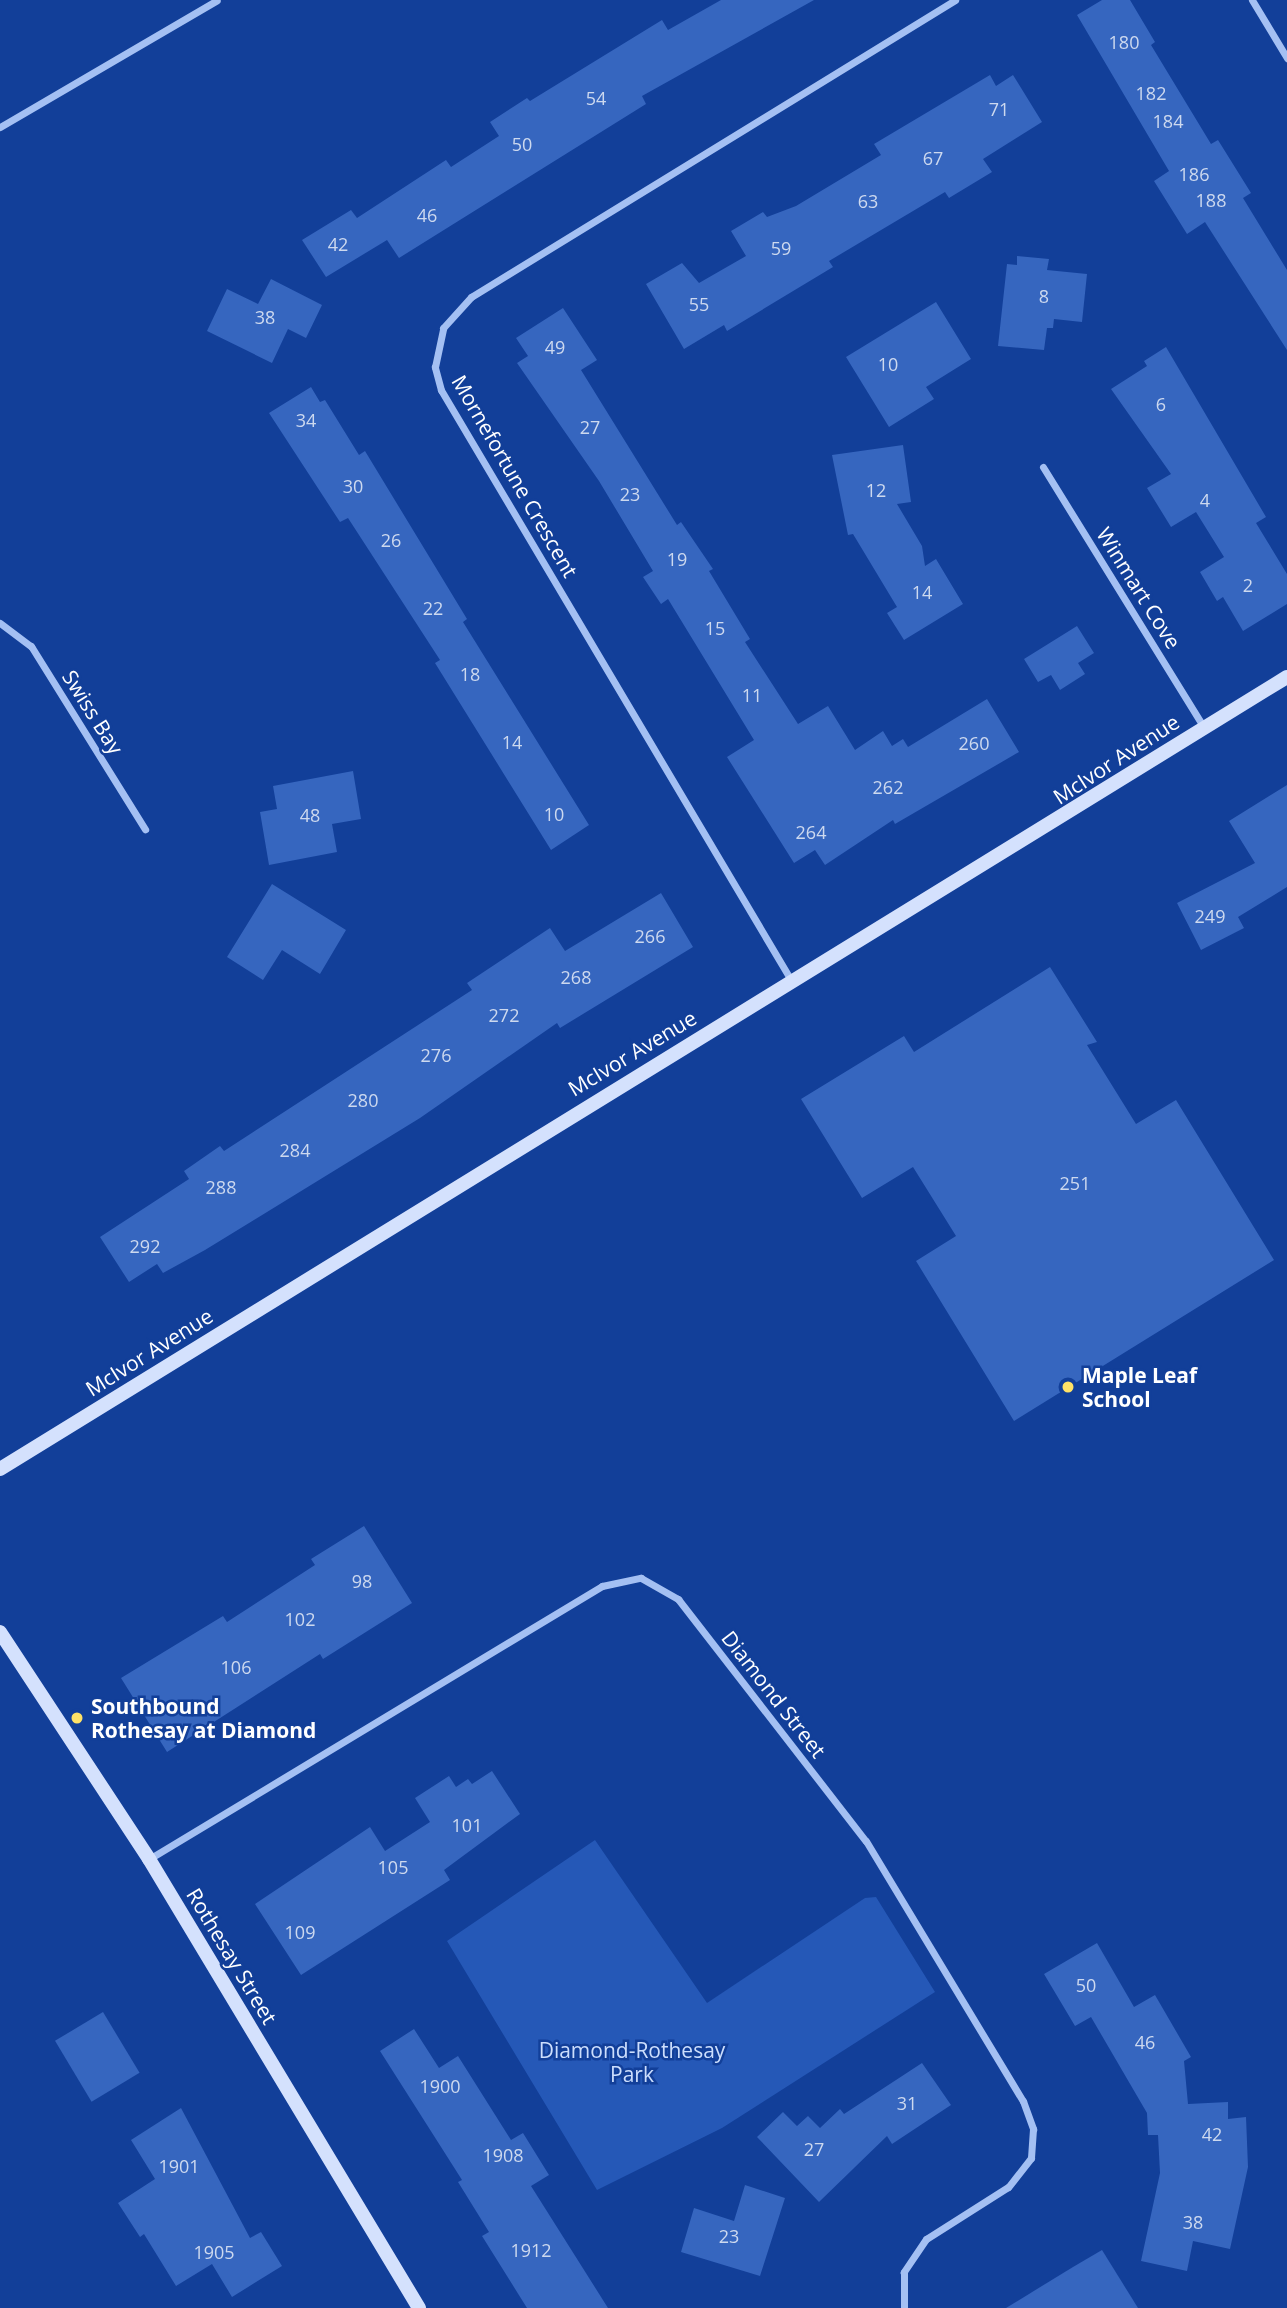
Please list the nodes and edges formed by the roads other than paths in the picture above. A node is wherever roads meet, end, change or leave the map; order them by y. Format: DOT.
graph roads {
  1 [pos="217,0"];
  2 [pos="955,0"];
  3 [pos="1252,0"];
  4 [pos="1287,58"];
  5 [pos="0,127"];
  6 [pos="1043,467"];
  7 [pos="0,623"];
  8 [pos="1287,677"];
  9 [pos="1204,728"];
  10 [pos="145,829"];
  11 [pos="791,980"];
  12 [pos="0,1469"];
  13 [pos="0,1632"];
  14 [pos="149,1859"];
  15 [pos="419,2308"];
  16 [pos="904,2308"];
  1 -- 5 [label="street"];
  2 -- 11 [label="street, Mornefortune Crescent"];
  3 -- 4 [label="street"];
  6 -- 9 [label="street, Winmart Cove"];
  7 -- 10 [label="street, Swiss Bay"];
  8 -- 9 [label="street, McIvor Avenue"];
  9 -- 11 [label="street, McIvor Avenue"];
  11 -- 12 [label="street, McIvor Avenue"];
  13 -- 14 [label="street, Rothesay Street"];
  14 -- 15 [label="street, Rothesay Street"];
  14 -- 16 [label="street, Diamond Street"];
}
